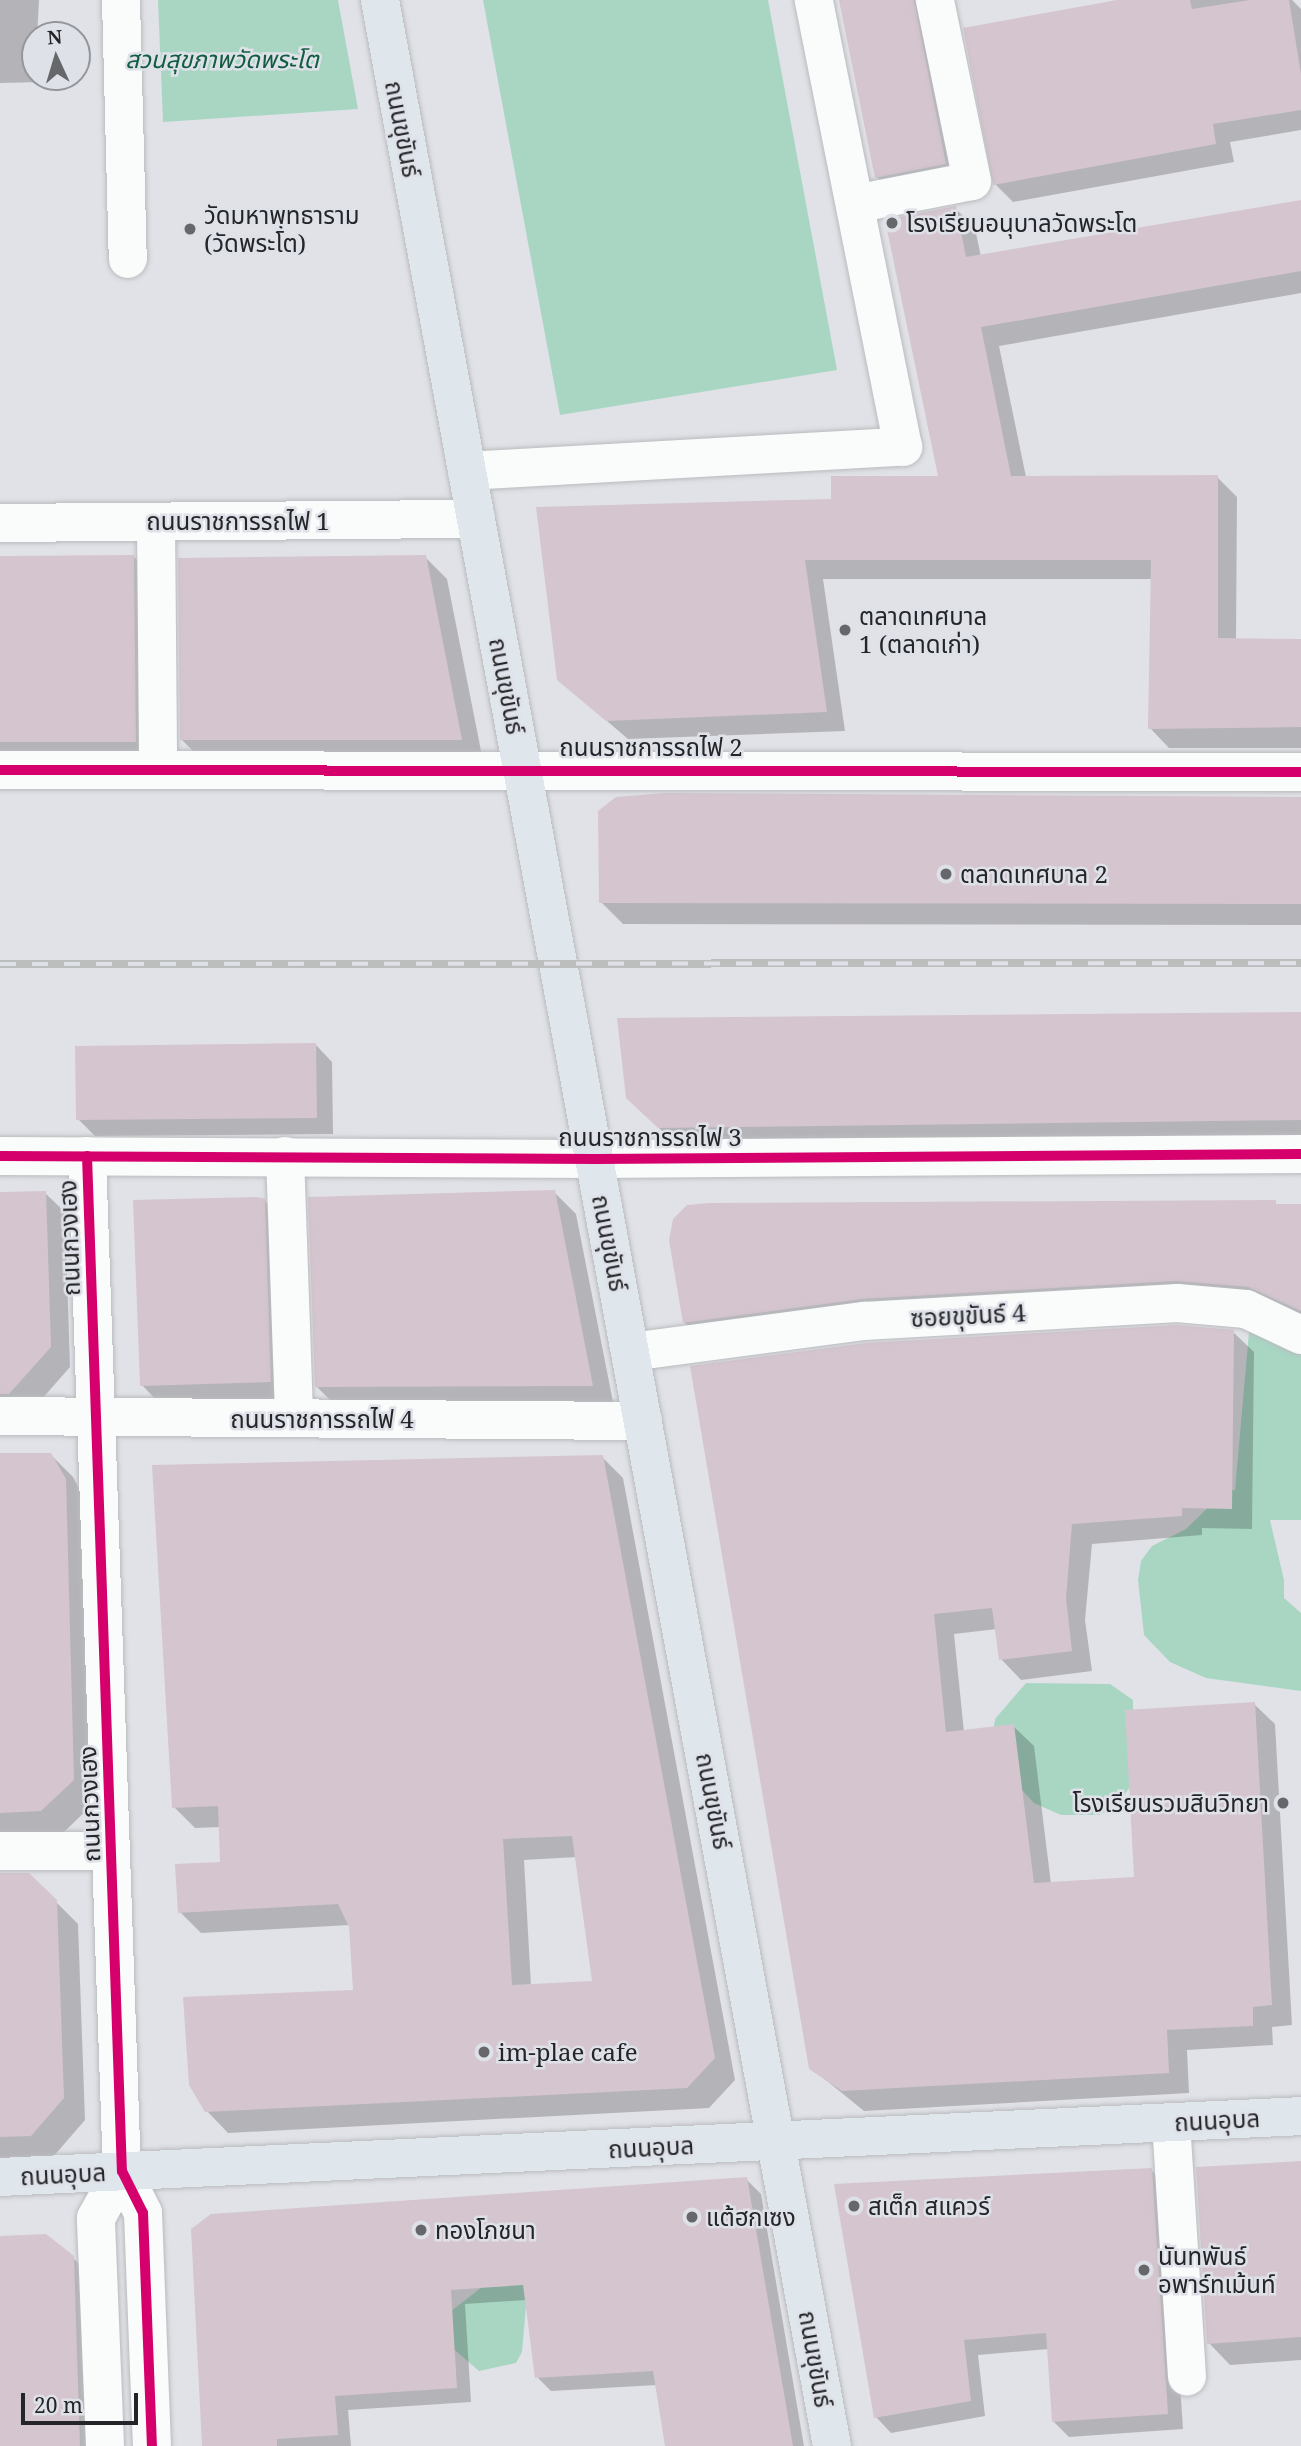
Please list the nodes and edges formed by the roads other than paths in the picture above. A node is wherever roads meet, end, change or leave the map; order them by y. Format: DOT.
graph roads {
  1 [pos="121,0"];
  2 [pos="380,0"];
  3 [pos="814,0"];
  4 [pos="935,0"];
  5 [pos="855,204"];
  6 [pos="128,259"];
  7 [pos="467,471"];
  8 [pos="476,519"];
  9 [pos="156,522"];
  10 [pos="0,523"];
  11 [pos="522,768"];
  12 [pos="0,770"];
  13 [pos="158,770"];
  14 [pos="1301,772"];
  15 [pos="1301,1154"];
  16 [pos="0,1156"];
  17 [pos="87,1156"];
  18 [pos="285,1156"];
  19 [pos="595,1159"];
  20 [pos="1301,1335"];
  21 [pos="631,1352"];
  22 [pos="0,1416"];
  23 [pos="96,1417"];
  24 [pos="294,1418"];
  25 [pos="643,1421"];
  26 [pos="0,1851"];
  27 [pos="111,1851"];
  28 [pos="1301,2116"];
  29 [pos="1171,2122"];
  30 [pos="778,2141"];
  31 [pos="122,2171"];
  32 [pos="0,2177"];
  33 [pos="1187,2376"];
  34 [pos="105,2446"];
  35 [pos="152,2446"];
  36 [pos="832,2446"];
  1 -- 6 [label="street"];
  2 -- 7 [label="main road, ถนนขุขันธ์"];
  3 -- 5 [label="street"];
  4 -- 5 [label="street"];
  5 -- 7 [label="street"];
  7 -- 8 [label="main road, ถนนขุขันธ์"];
  8 -- 9 [label="street, ถนนราชการรถไฟ 1"];
  8 -- 11 [label="main road, ถนนขุขันธ์"];
  9 -- 10 [label="street, ถนนราชการรถไฟ 1"];
  9 -- 13 [label="street"];
  11 -- 13 [label="street, ถนนราชการรถไฟ 2"];
  11 -- 14 [label="street, ถนนราชการรถไฟ 2"];
  11 -- 19 [label="main road, ถนนขุขันธ์"];
  12 -- 13 [label="street, ถนนราชการรถไฟ 2"];
  15 -- 19 [label="street, ถนนราชการรถไฟ 3"];
  16 -- 17 [label="street, ถนนราชการรถไฟ 3"];
  17 -- 18 [label="street, ถนนราชการรถไฟ 3"];
  17 -- 23 [label="street, ถนนกวงเฮง"];
  18 -- 19 [label="street, ถนนราชการรถไฟ 3"];
  18 -- 24 [label="street"];
  19 -- 21 [label="main road, ถนนขุขันธ์"];
  20 -- 21 [label="street, ซอยขุขันธ์ 4"];
  21 -- 25 [label="main road, ถนนขุขันธ์"];
  22 -- 23 [label="street, ถนนราชการรถไฟ 4"];
  23 -- 24 [label="street, ถนนราชการรถไฟ 4"];
  23 -- 27 [label="street, ถนนกวงเฮง"];
  24 -- 25 [label="street, ถนนราชการรถไฟ 4"];
  25 -- 30 [label="main road, ถนนขุขันธ์"];
  26 -- 27 [label="street"];
  27 -- 31 [label="street, ถนนกวงเฮง"];
  28 -- 29 [label="main road, ถนนอุบล"];
  29 -- 30 [label="main road, ถนนอุบล"];
  29 -- 33 [label="street"];
  30 -- 31 [label="main road, ถนนอุบล"];
  30 -- 36 [label="main road, ถนนขุขันธ์"];
  31 -- 32 [label="main road, ถนนอุบล"];
  31 -- 34 [label="street"];
  31 -- 35 [label="street, ถนนกวงเฮง"];
}
